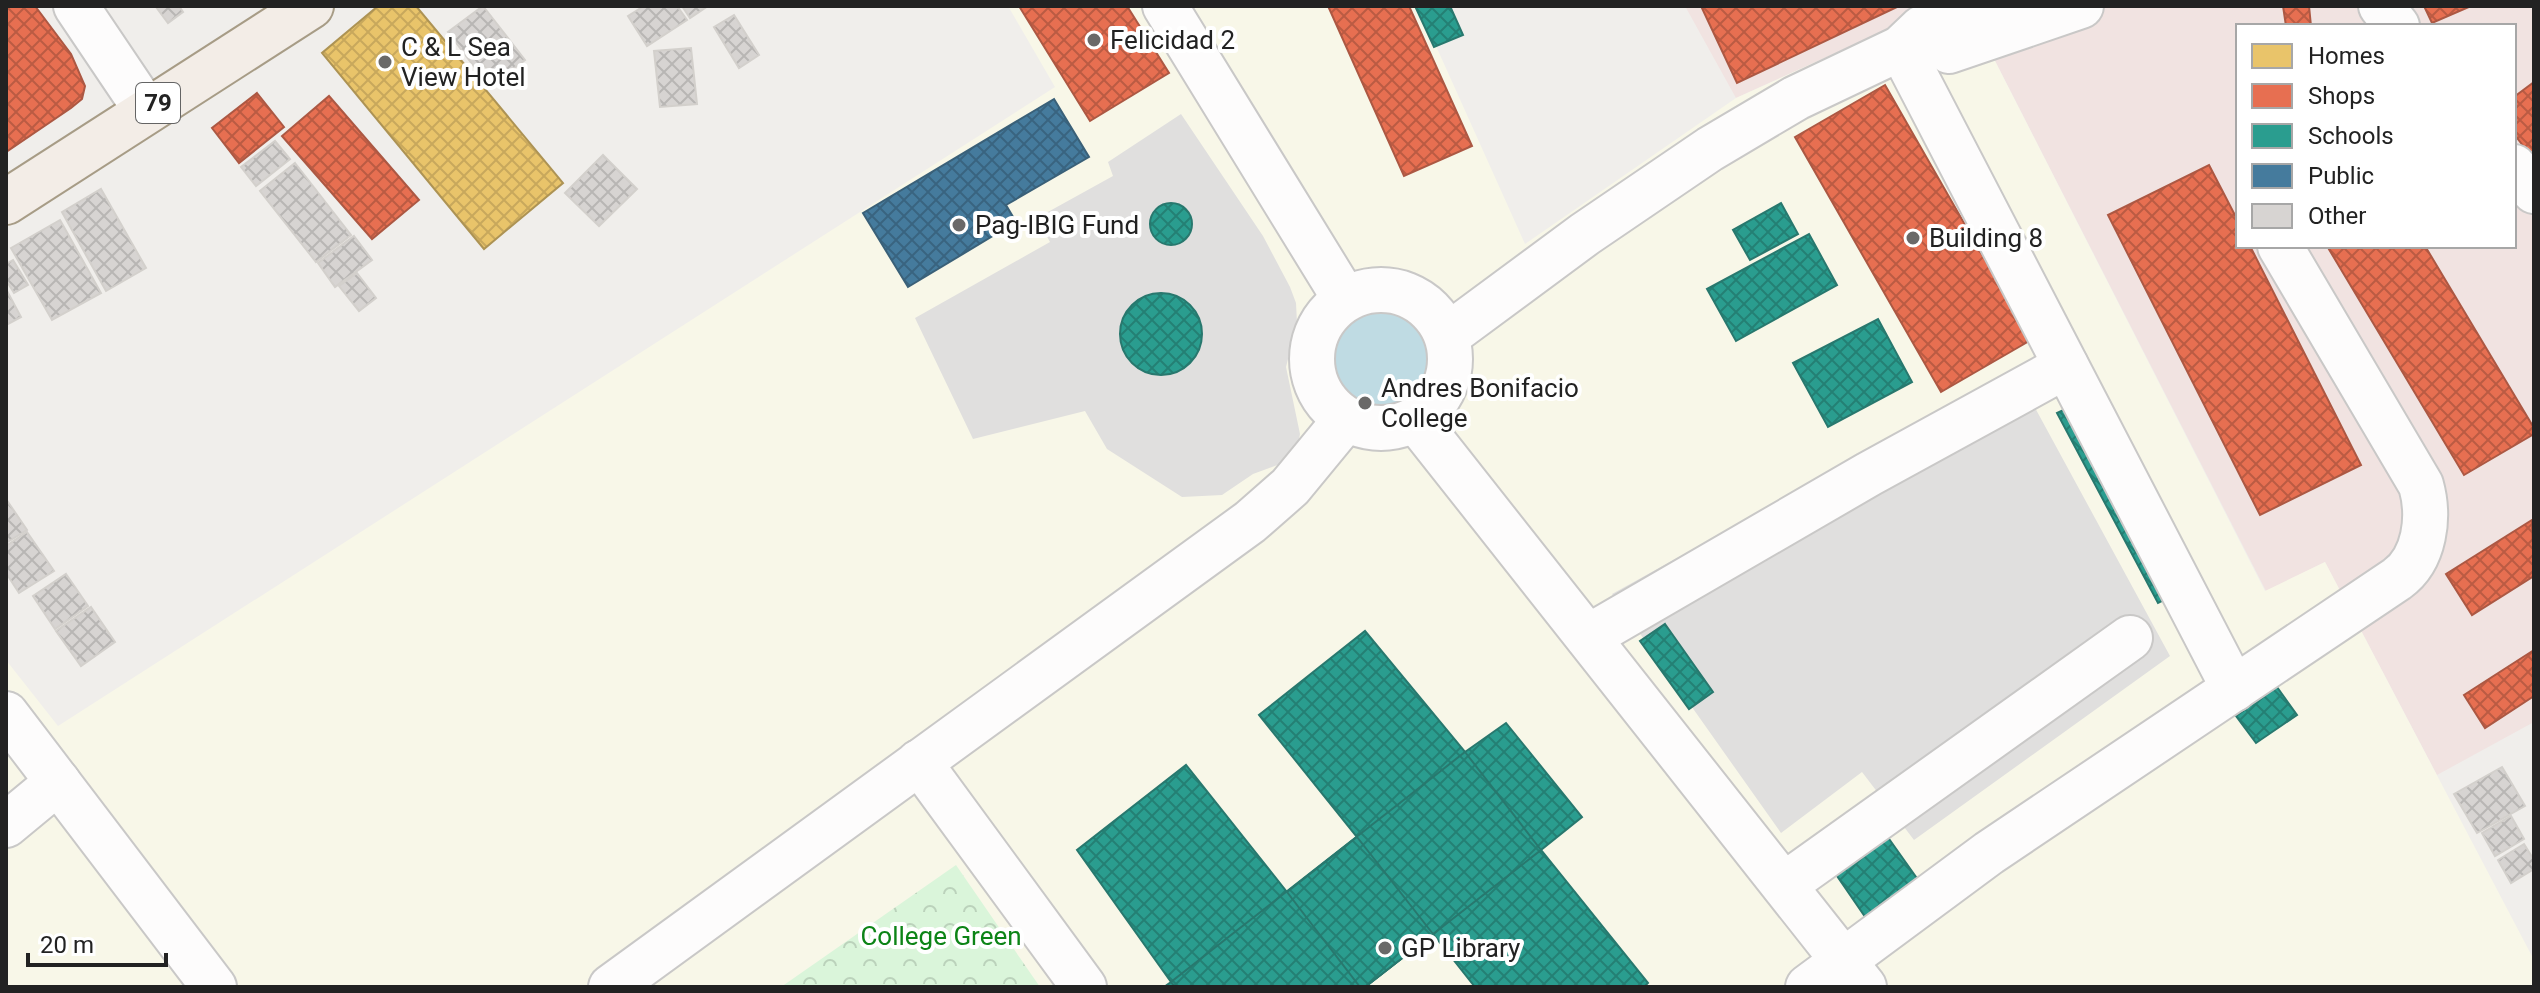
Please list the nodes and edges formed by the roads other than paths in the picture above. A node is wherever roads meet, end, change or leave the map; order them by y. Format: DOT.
graph roads {
  1 [pos="76,6"];
  2 [pos="311,6"];
  3 [pos="1165,6"];
  4 [pos="1989,6"];
  5 [pos="2081,6"];
  6 [pos="2381,6"];
  7 [pos="2395,24"];
  8 [pos="1901,48"];
  9 [pos="146,110"];
  10 [pos="2516,169"];
  11 [pos="2534,191"];
  12 [pos="6,202"];
  13 [pos="2281,248"];
  14 [pos="1345,299"];
  15 [pos="1447,336"];
  16 [pos="2066,366"];
  17 [pos="1346,419"];
  18 [pos="1416,420"];
  19 [pos="1588,637"];
  20 [pos="2130,638"];
  21 [pos="2234,689"];
  22 [pos="6,714"];
  23 [pos="919,762"];
  24 [pos="58,782"];
  25 [pos="6,825"];
  26 [pos="1784,885"];
  27 [pos="1853,973"];
  28 [pos="214,987"];
  29 [pos="611,987"];
  30 [pos="1084,987"];
  31 [pos="1808,987"];
  1 -- 9 [label="street"];
  2 -- 9 [label="main road, 79"];
  3 -- 14 [label="street"];
  4 -- 8 [label="street"];
  5 -- 8 [label="street"];
  6 -- 7 [label="street"];
  8 -- 15 [label="street"];
  8 -- 16 [label="street"];
  9 -- 12 [label="main road, 79"];
  10 -- 11 [label="street"];
  13 -- 21 [label="street"];
  14 -- 15 [label="street"];
  14 -- 17 [label="street"];
  15 -- 18 [label="street"];
  16 -- 19 [label="street"];
  16 -- 21 [label="street"];
  17 -- 18 [label="street"];
  17 -- 23 [label="street"];
  18 -- 19 [label="street"];
  19 -- 26 [label="street"];
  20 -- 26 [label="street"];
  21 -- 27 [label="street"];
  22 -- 24 [label="street"];
  23 -- 29 [label="street"];
  23 -- 30 [label="street"];
  24 -- 25 [label="street"];
  24 -- 28 [label="street"];
  26 -- 27 [label="street"];
  27 -- 31 [label="street"];
}
